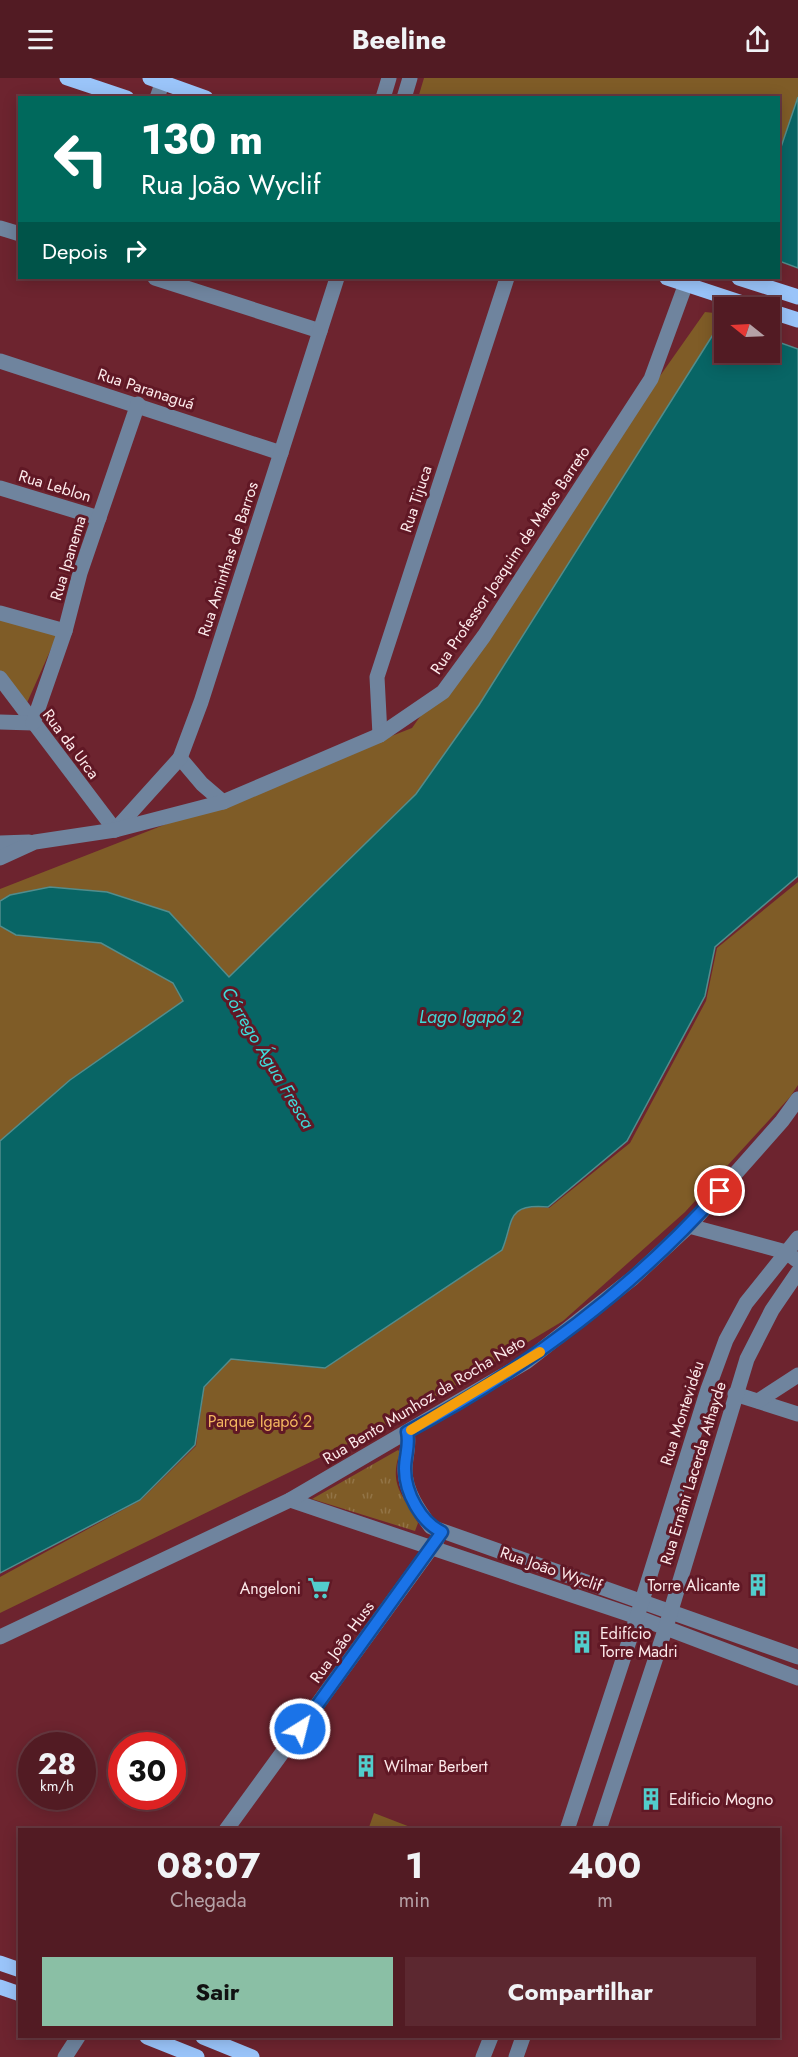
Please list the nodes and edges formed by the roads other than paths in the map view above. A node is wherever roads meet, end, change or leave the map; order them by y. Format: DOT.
graph roads {
  1 [pos="67,78"];
  2 [pos="389,78"];
  3 [pos="410,78"];
  4 [pos="159,79"];
  5 [pos="121,96"];
  6 [pos="157,96"];
  7 [pos="201,96"];
  8 [pos="383,96"];
  9 [pos="405,96"];
  10 [pos="0,228"];
  11 [pos="18,233"];
  12 [pos="158,279"];
  13 [pos="337,279"];
  14 [pos="507,279"];
  15 [pos="742,279"];
  16 [pos="687,281"];
  17 [pos="729,297"];
  18 [pos="798,297"];
  19 [pos="780,314"];
  20 [pos="798,320"];
  21 [pos="320,331"];
  22 [pos="0,361"];
  23 [pos="138,404"];
  24 [pos="281,453"];
  25 [pos="0,488"];
  26 [pos="99,518"];
  27 [pos="0,613"];
  28 [pos="65,631"];
  29 [pos="0,678"];
  30 [pos="0,722"];
  31 [pos="33,723"];
  32 [pos="380,735"];
  33 [pos="180,758"];
  34 [pos="223,802"];
  35 [pos="115,830"];
  36 [pos="35,842"];
  37 [pos="0,843"];
  38 [pos="0,858"];
  39 [pos="798,1099"];
  40 [pos="689,1226"];
  41 [pos="798,1238"];
  42 [pos="792,1257"];
  43 [pos="798,1272"];
  44 [pos="798,1375"];
  45 [pos="735,1394"];
  46 [pos="758,1401"];
  47 [pos="798,1414"];
  48 [pos="407,1432"];
  49 [pos="290,1500"];
  50 [pos="442,1532"];
  51 [pos="433,1547"];
  52 [pos="642,1600"];
  53 [pos="671,1610"];
  54 [pos="637,1617"];
  55 [pos="666,1627"];
  56 [pos="0,1637"];
  57 [pos="798,1657"];
  58 [pos="798,1678"];
  59 [pos="227,1828"];
  60 [pos="568,1828"];
  61 [pos="600,1828"];
  62 [pos="0,1964"];
  63 [pos="18,1969"];
  64 [pos="0,1988"];
  65 [pos="18,1993"];
  66 [pos="77,2038"];
  67 [pos="150,2038"];
  68 [pos="205,2038"];
  69 [pos="491,2038"];
  70 [pos="523,2038"];
  71 [pos="65,2057"];
  72 [pos="197,2057"];
  73 [pos="252,2057"];
  74 [pos="483,2057"];
  75 [pos="516,2057"];
  1 -- 5 [label="main road"];
  2 -- 8 [label="street"];
  3 -- 9 [label="street"];
  4 -- 6 [label="street"];
  4 -- 7 [label="main road"];
  10 -- 11 [label="street"];
  12 -- 21 [label="street"];
  13 -- 21 [label="street, Rua Aminthas de Barros"];
  14 -- 32 [label="street, Rua Tijuca"];
  15 -- 18 [label="main road"];
  16 -- 17 [label="main road"];
  16 -- 32 [label="street, Rua Professor Joaquim de Matos Barreto"];
  19 -- 20 [label="main road"];
  21 -- 24 [label="street, Rua Aminthas de Barros"];
  22 -- 23 [label="street, Rua Paranaguá"];
  23 -- 24 [label="street, Rua Paranaguá"];
  23 -- 26 [label="street, Rua Ipanema"];
  24 -- 33 [label="street, Rua Aminthas de Barros"];
  25 -- 26 [label="street, Rua Leblon"];
  26 -- 28 [label="street, Rua Ipanema"];
  27 -- 28 [label="street"];
  28 -- 31 [label="street, Rua Ipanema"];
  29 -- 31 [label="street, Rua da Urca"];
  30 -- 31 [label="street"];
  31 -- 35 [label="street, Rua da Urca"];
  32 -- 34 [label="street, Rua Professor Joaquim de Matos Barreto"];
  33 -- 34 [label="street"];
  33 -- 35 [label="street, Rua Aminthas de Barros"];
  34 -- 35 [label="street, Rua Professor Joaquim de Matos Barreto"];
  35 -- 36 [label="street, Rua Professor Joaquim de Matos Barreto"];
  36 -- 37 [label="street"];
  36 -- 38 [label="street, Rua Professor Joaquim de Matos Barreto"];
  39 -- 40 [label="street, Rua Bento Munhoz da Rocha Neto"];
  40 -- 42 [label="street"];
  40 -- 48 [label="street, Rua Bento Munhoz da Rocha Neto"];
  41 -- 42 [label="street, Rua Montevidéu"];
  42 -- 52 [label="street, Rua Montevidéu"];
  43 -- 45 [label="street, Rua Ernâni Lacerda Athayde"];
  44 -- 46 [label="street"];
  45 -- 46 [label="street"];
  45 -- 53 [label="street, Rua Ernâni Lacerda Athayde"];
  46 -- 47 [label="street"];
  48 -- 49 [label="street, Rua Bento Munhoz da Rocha Neto"];
  48 -- 50 [label="street, Rua João Wyclif"];
  49 -- 51 [label="street, Rua João Wyclif"];
  49 -- 56 [label="street, Rua Bento Munhoz da Rocha Neto"];
  50 -- 51 [label="street, Rua João Huss"];
  50 -- 52 [label="street, Rua João Wyclif"];
  51 -- 54 [label="street, Rua João Wyclif"];
  51 -- 59 [label="street, Rua João Huss"];
  52 -- 53 [label="street, Rua João Wyclif"];
  52 -- 54 [label="street, Rua Montevidéu"];
  53 -- 55 [label="street, Rua Ernâni Lacerda Athayde"];
  53 -- 57 [label="street, Rua João Wyclif"];
  54 -- 55 [label="street, Rua João Wyclif"];
  54 -- 60 [label="street"];
  55 -- 58 [label="street, Rua João Wyclif"];
  55 -- 61 [label="street, Rua Ernâni Lacerda Athayde"];
  62 -- 63 [label="main road"];
  64 -- 65 [label="main road"];
  66 -- 71 [label="street"];
  67 -- 72 [label="main road"];
  68 -- 73 [label="main road"];
  69 -- 74 [label="street"];
  70 -- 75 [label="street"];
}
